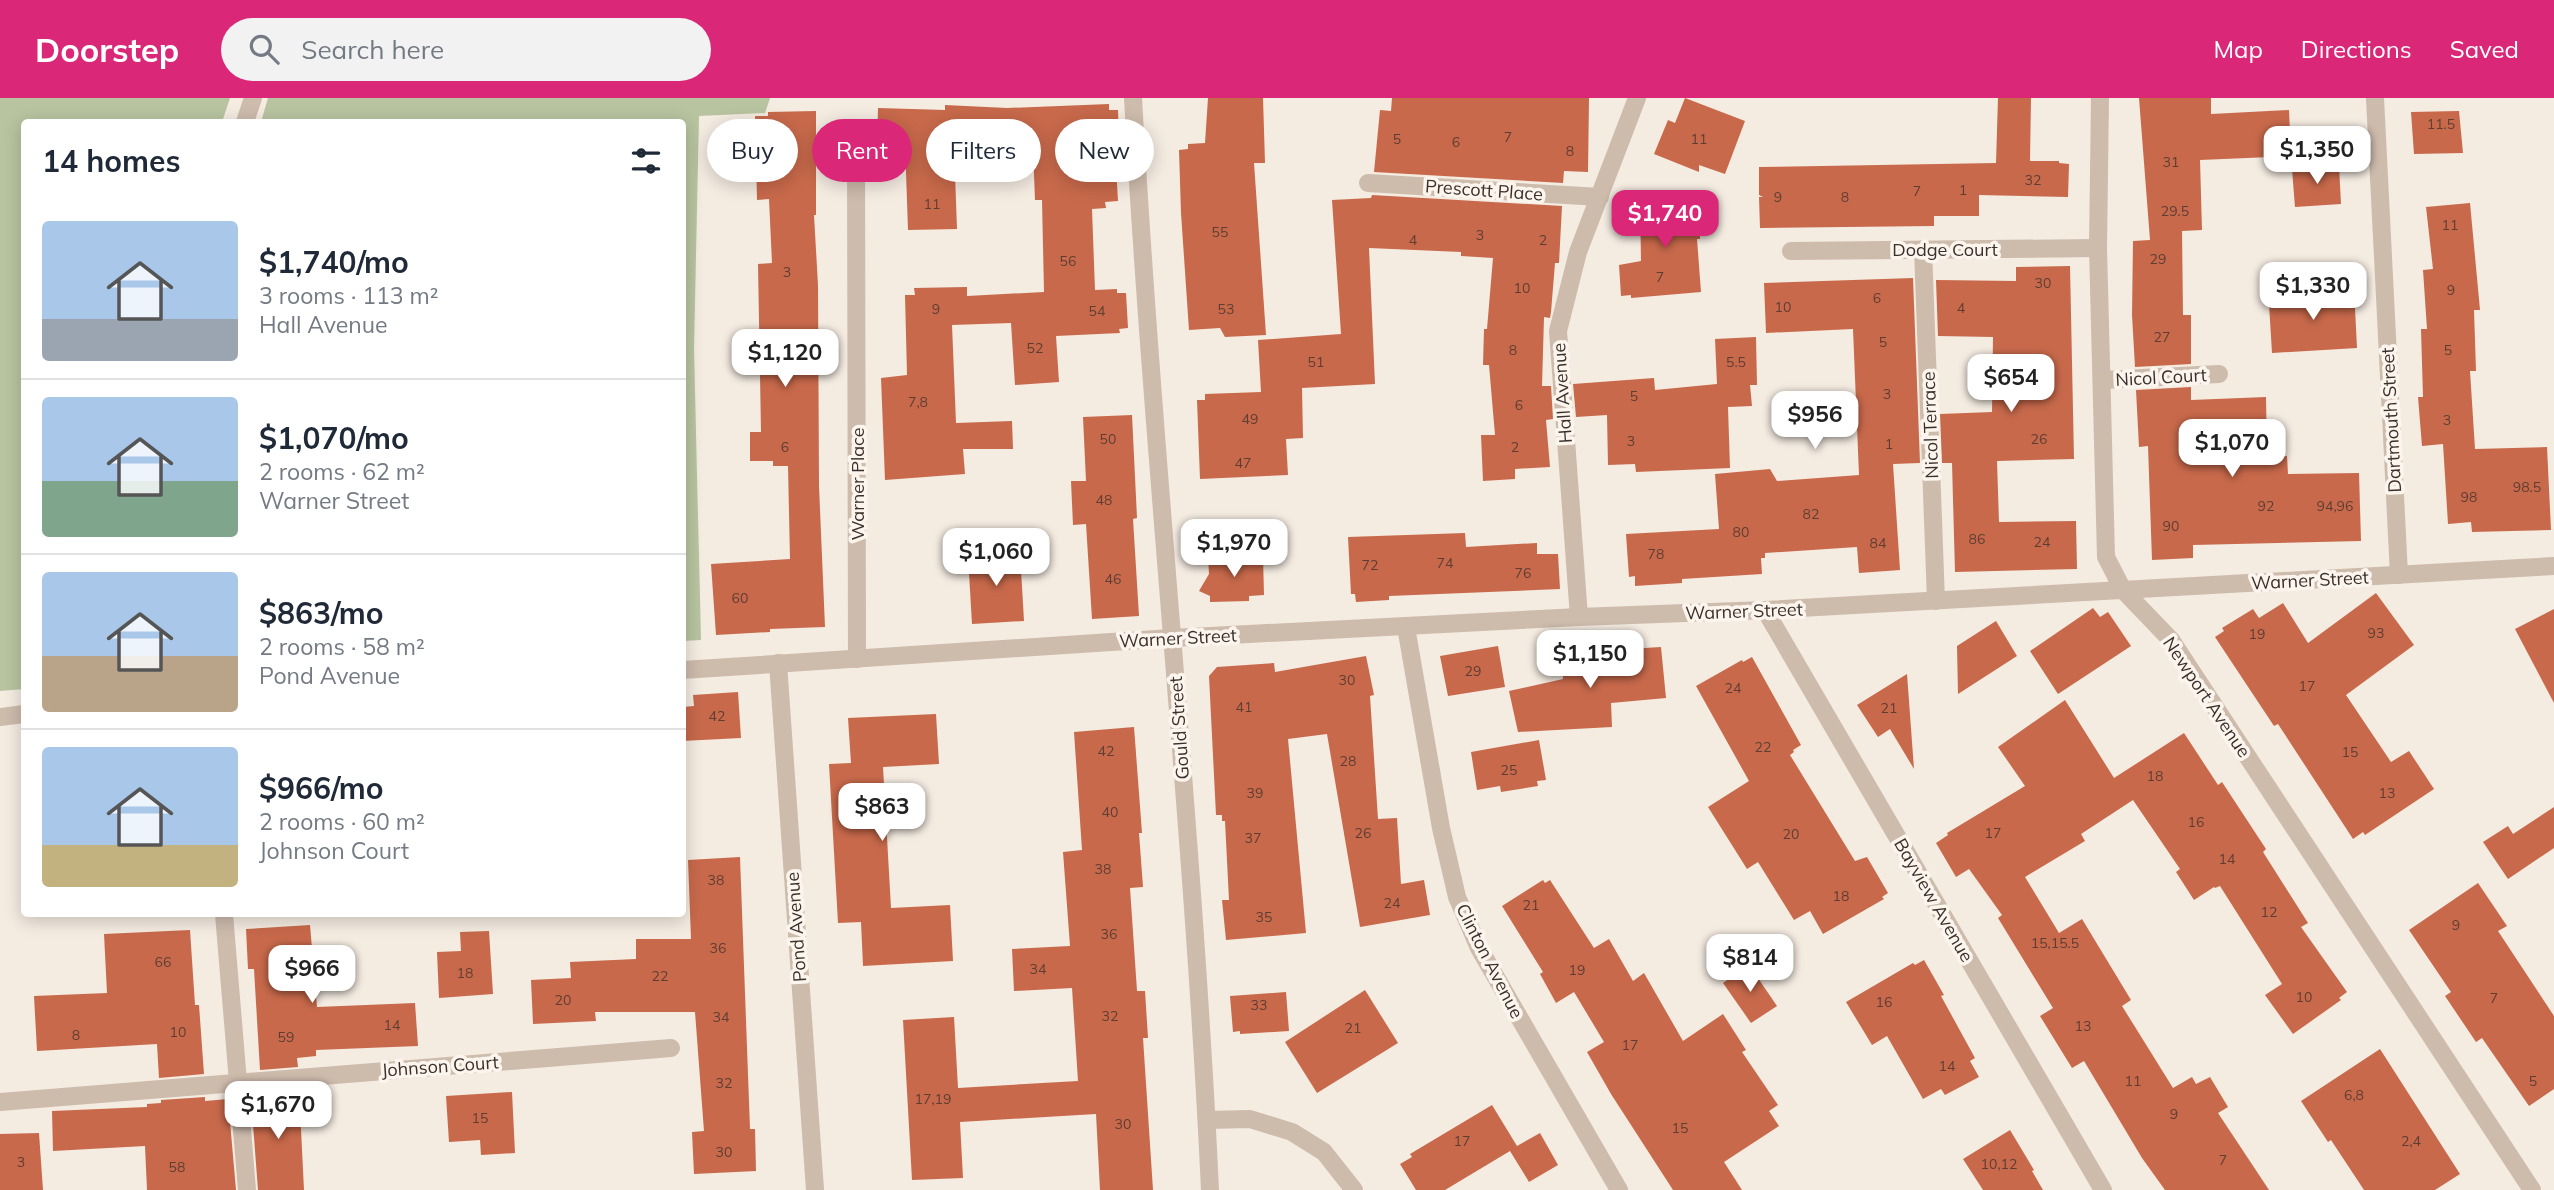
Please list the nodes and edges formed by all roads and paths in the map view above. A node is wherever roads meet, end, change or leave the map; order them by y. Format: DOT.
graph roads {
  1 [pos="253,98"];
  2 [pos="1133,98"];
  3 [pos="1637,98"];
  4 [pos="2100,98"];
  5 [pos="2375,98"];
  6 [pos="246,119"];
  7 [pos="856,182"];
  8 [pos="1368,183"];
  9 [pos="1600,197"];
  10 [pos="2098,248"];
  11 [pos="1923,249"];
  12 [pos="1791,251"];
  13 [pos="2219,374"];
  14 [pos="2103,380"];
  15 [pos="2554,566"];
  16 [pos="2399,575"];
  17 [pos="2123,590"];
  18 [pos="1936,601"];
  19 [pos="1765,610"];
  20 [pos="1579,617"];
  21 [pos="1406,627"];
  22 [pos="1172,638"];
  23 [pos="857,659"];
  24 [pos="778,663"];
  25 [pos="686,670"];
  26 [pos="21,714"];
  27 [pos="0,717"];
  28 [pos="224,917"];
  29 [pos="671,1048"];
  30 [pos="239,1081"];
  31 [pos="0,1102"];
  32 [pos="1207,1120"];
  33 [pos="247,1190"];
  34 [pos="815,1190"];
  35 [pos="1210,1190"];
  36 [pos="1354,1190"];
  37 [pos="1619,1190"];
  38 [pos="2103,1190"];
  39 [pos="2532,1190"];
  1 -- 6 [label="street"];
  2 -- 22 [label="street, Gould Street"];
  3 -- 9 [label="street, Hall Avenue"];
  4 -- 10 [label="street, Newport Avenue"];
  5 -- 16 [label="street, Dartmouth Street"];
  7 -- 23 [label="street, Warner Place"];
  8 -- 9 [label="street, Prescott Place"];
  9 -- 20 [label="street, Hall Avenue"];
  10 -- 11 [label="street, Dodge Court"];
  10 -- 14 [label="street, Newport Avenue"];
  11 -- 12 [label="street, Dodge Court"];
  11 -- 18 [label="street, Nicol Terrace"];
  13 -- 14 [label="street, Nicol Court"];
  14 -- 17 [label="street, Newport Avenue"];
  15 -- 16 [label="street, Warner Street"];
  16 -- 17 [label="street, Warner Street"];
  17 -- 18 [label="street, Warner Street"];
  17 -- 39 [label="street, Newport Avenue"];
  18 -- 19 [label="street, Warner Street"];
  19 -- 20 [label="street, Warner Street"];
  19 -- 38 [label="street, Bayview Avenue"];
  20 -- 21 [label="street, Warner Street"];
  21 -- 22 [label="street, Warner Street"];
  21 -- 37 [label="street, Clinton Avenue"];
  22 -- 23 [label="street, Warner Street"];
  22 -- 32 [label="street, Gould Street"];
  23 -- 24 [label="street, Warner Street"];
  24 -- 25 [label="street, Warner Street"];
  24 -- 34 [label="street, Pond Avenue"];
  26 -- 27 [label="street"];
  28 -- 30 [label="street"];
  29 -- 30 [label="street, Johnson Court"];
  30 -- 31 [label="street, Johnson Court"];
  30 -- 33 [label="street"];
  32 -- 35 [label="street, Gould Street"];
  32 -- 36 [label="street"];
}
